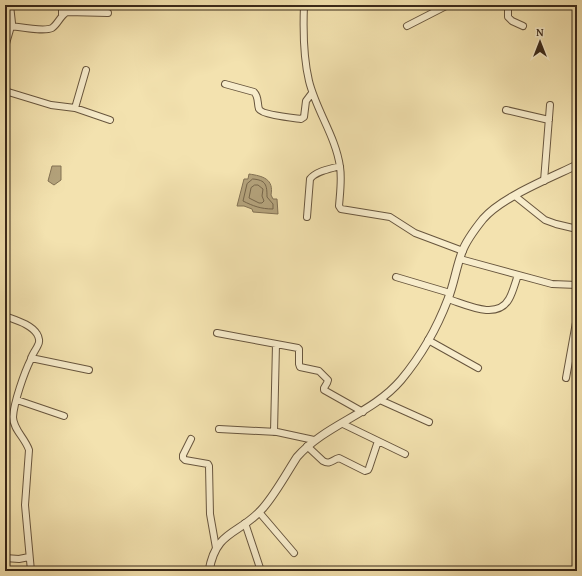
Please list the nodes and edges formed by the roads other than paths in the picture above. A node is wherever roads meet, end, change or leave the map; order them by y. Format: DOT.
graph roads {
  1 [pos="10,5"];
  2 [pos="62,5"];
  3 [pos="304,5"];
  4 [pos="448,5"];
  5 [pos="508,5"];
  6 [pos="108,13"];
  7 [pos="62,15"];
  8 [pos="11,26"];
  9 [pos="407,26"];
  10 [pos="524,26"];
  11 [pos="5,47"];
  12 [pos="86,70"];
  13 [pos="226,84"];
  14 [pos="5,91"];
  15 [pos="312,93"];
  16 [pos="550,105"];
  17 [pos="75,108"];
  18 [pos="506,110"];
  19 [pos="110,120"];
  20 [pos="549,120"];
  21 [pos="577,164"];
  22 [pos="340,166"];
  23 [pos="544,181"];
  24 [pos="515,196"];
  25 [pos="307,217"];
  26 [pos="577,229"];
  27 [pos="463,251"];
  28 [pos="460,259"];
  29 [pos="518,276"];
  30 [pos="396,277"];
  31 [pos="577,285"];
  32 [pos="449,296"];
  33 [pos="5,316"];
  34 [pos="577,317"];
  35 [pos="217,333"];
  36 [pos="428,340"];
  37 [pos="276,344"];
  38 [pos="31,358"];
  39 [pos="478,368"];
  40 [pos="89,370"];
  41 [pos="566,378"];
  42 [pos="17,400"];
  43 [pos="380,400"];
  44 [pos="363,412"];
  45 [pos="64,416"];
  46 [pos="429,422"];
  47 [pos="343,424"];
  48 [pos="219,429"];
  49 [pos="274,432"];
  50 [pos="191,439"];
  51 [pos="314,440"];
  52 [pos="378,441"];
  53 [pos="307,446"];
  54 [pos="405,454"];
  55 [pos="259,512"];
  56 [pos="245,523"];
  57 [pos="216,548"];
  58 [pos="294,553"];
  59 [pos="29,557"];
  60 [pos="5,558"];
  61 [pos="31,571"];
  62 [pos="209,571"];
  63 [pos="261,571"];
  1 -- 8 [label="street"];
  2 -- 7 [label="street"];
  3 -- 15 [label="street"];
  4 -- 9 [label="street"];
  5 -- 10 [label="street"];
  6 -- 7 [label="street"];
  7 -- 8 [label="street"];
  8 -- 11 [label="street"];
  12 -- 17 [label="street"];
  13 -- 15 [label="street"];
  14 -- 17 [label="street"];
  15 -- 22 [label="street"];
  16 -- 20 [label="street"];
  17 -- 19 [label="street"];
  18 -- 20 [label="street"];
  20 -- 23 [label="street"];
  21 -- 23 [label="street"];
  22 -- 25 [label="street"];
  22 -- 27 [label="street"];
  23 -- 24 [label="street"];
  24 -- 26 [label="street"];
  24 -- 27 [label="street"];
  27 -- 28 [label="street"];
  28 -- 29 [label="street"];
  28 -- 32 [label="street"];
  29 -- 31 [label="street"];
  29 -- 32 [label="street"];
  30 -- 32 [label="street"];
  32 -- 36 [label="street"];
  33 -- 38 [label="street"];
  34 -- 41 [label="street"];
  35 -- 37 [label="street"];
  36 -- 39 [label="street"];
  36 -- 43 [label="street"];
  37 -- 44 [label="street"];
  37 -- 49 [label="street"];
  38 -- 40 [label="street"];
  38 -- 42 [label="street"];
  42 -- 45 [label="street"];
  42 -- 59 [label="street"];
  43 -- 44 [label="street"];
  43 -- 46 [label="street"];
  44 -- 47 [label="street"];
  47 -- 51 [label="street"];
  47 -- 52 [label="street"];
  48 -- 49 [label="street"];
  49 -- 51 [label="street"];
  50 -- 57 [label="street"];
  51 -- 53 [label="street"];
  52 -- 53 [label="street"];
  52 -- 54 [label="street"];
  53 -- 55 [label="street"];
  55 -- 56 [label="street"];
  55 -- 58 [label="street"];
  56 -- 57 [label="street"];
  56 -- 63 [label="street"];
  57 -- 62 [label="street"];
  59 -- 60 [label="street"];
  59 -- 61 [label="street"];
}
